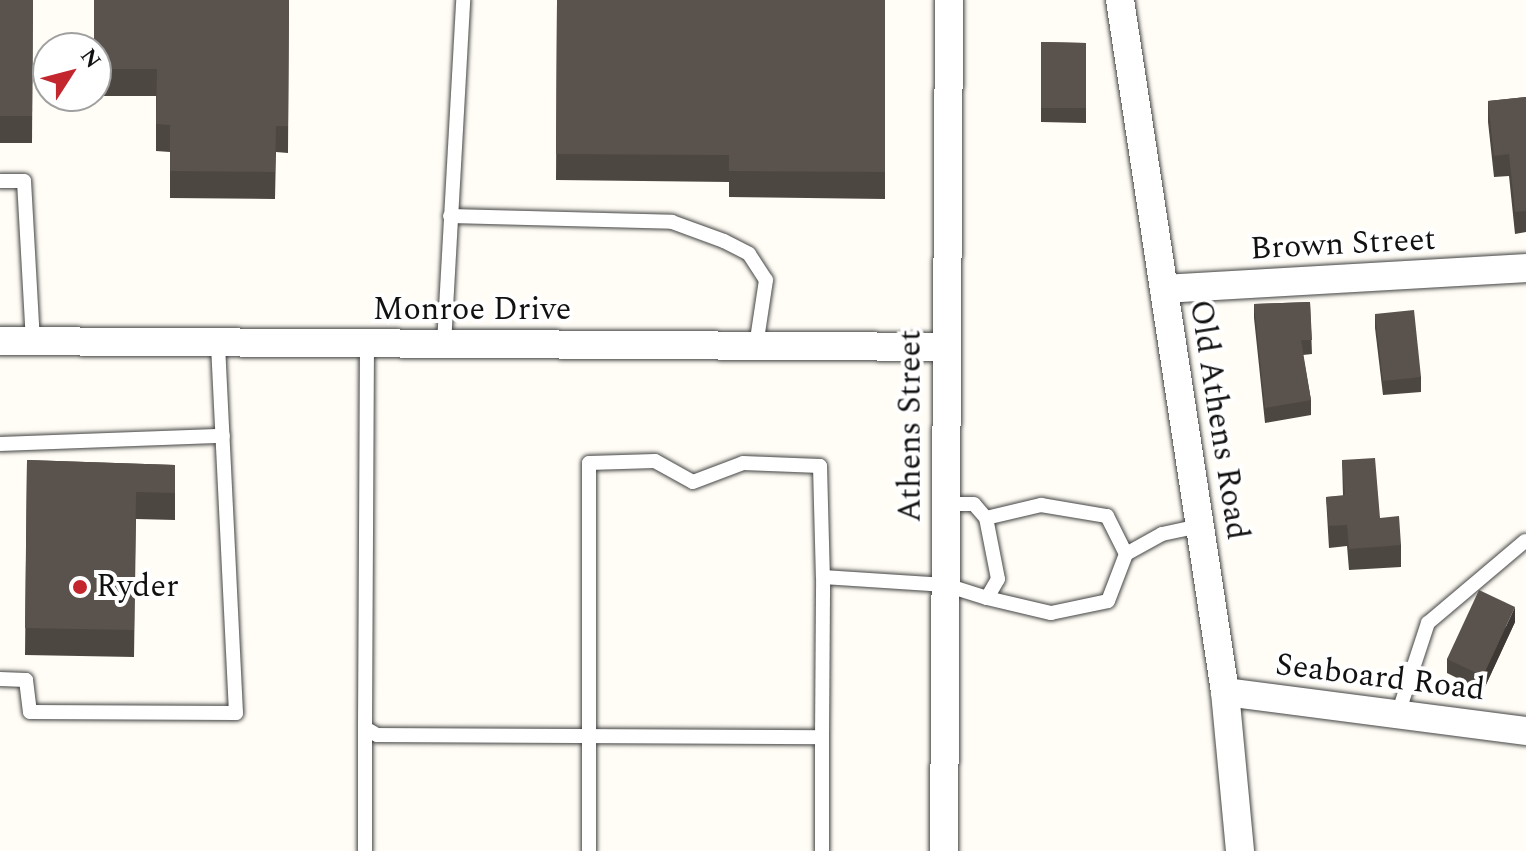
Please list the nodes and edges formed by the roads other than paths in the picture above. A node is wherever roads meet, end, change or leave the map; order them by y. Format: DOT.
graph roads {
  1 [pos="463,0"];
  2 [pos="949,0"];
  3 [pos="1120,0"];
  4 [pos="0,181"];
  5 [pos="450,216"];
  6 [pos="1526,268"];
  7 [pos="1164,289"];
  8 [pos="0,341"];
  9 [pos="33,342"];
  10 [pos="218,343"];
  11 [pos="367,343"];
  12 [pos="444,344"];
  13 [pos="756,346"];
  14 [pos="943,347"];
  15 [pos="223,436"];
  16 [pos="0,444"];
  17 [pos="945,504"];
  18 [pos="986,518"];
  19 [pos="1200,526"];
  20 [pos="1525,541"];
  21 [pos="1126,554"];
  22 [pos="823,577"];
  23 [pos="946,585"];
  24 [pos="987,598"];
  25 [pos="0,679"];
  26 [pos="1225,692"];
  27 [pos="1398,714"];
  28 [pos="365,728"];
  29 [pos="1526,731"];
  30 [pos="590,737"];
  31 [pos="822,737"];
  32 [pos="365,851"];
  33 [pos="589,851"];
  34 [pos="822,851"];
  35 [pos="944,851"];
  36 [pos="1240,851"];
  1 -- 5 [label="lane"];
  2 -- 14 [label="street, Athens Street"];
  3 -- 7 [label="street, Old Athens Road"];
  4 -- 9 [label="lane"];
  5 -- 12 [label="lane"];
  5 -- 13 [label="lane"];
  6 -- 7 [label="street, Brown Street"];
  7 -- 19 [label="street, Old Athens Road"];
  8 -- 9 [label="street, Monroe Drive"];
  9 -- 10 [label="street, Monroe Drive"];
  10 -- 11 [label="street, Monroe Drive"];
  10 -- 15 [label="lane"];
  11 -- 12 [label="street, Monroe Drive"];
  11 -- 28 [label="lane"];
  12 -- 13 [label="street, Monroe Drive"];
  13 -- 14 [label="street, Monroe Drive"];
  14 -- 17 [label="street, Athens Street"];
  15 -- 16 [label="lane"];
  15 -- 25 [label="lane"];
  17 -- 18 [label="lane"];
  17 -- 23 [label="street, Athens Street"];
  18 -- 21 [label="lane"];
  18 -- 24 [label="lane"];
  19 -- 21 [label="lane"];
  19 -- 26 [label="street, Old Athens Road"];
  20 -- 27 [label="lane"];
  21 -- 24 [label="lane"];
  22 -- 23 [label="lane"];
  22 -- 30 [label="lane"];
  22 -- 31 [label="lane"];
  23 -- 24 [label="lane"];
  23 -- 35 [label="street, Athens Street"];
  26 -- 27 [label="street, Seaboard Road"];
  26 -- 36 [label="street, Old Athens Road"];
  27 -- 29 [label="street, Seaboard Road"];
  28 -- 30 [label="lane"];
  28 -- 32 [label="lane"];
  30 -- 31 [label="lane"];
  30 -- 33 [label="lane"];
  31 -- 34 [label="lane"];
}
